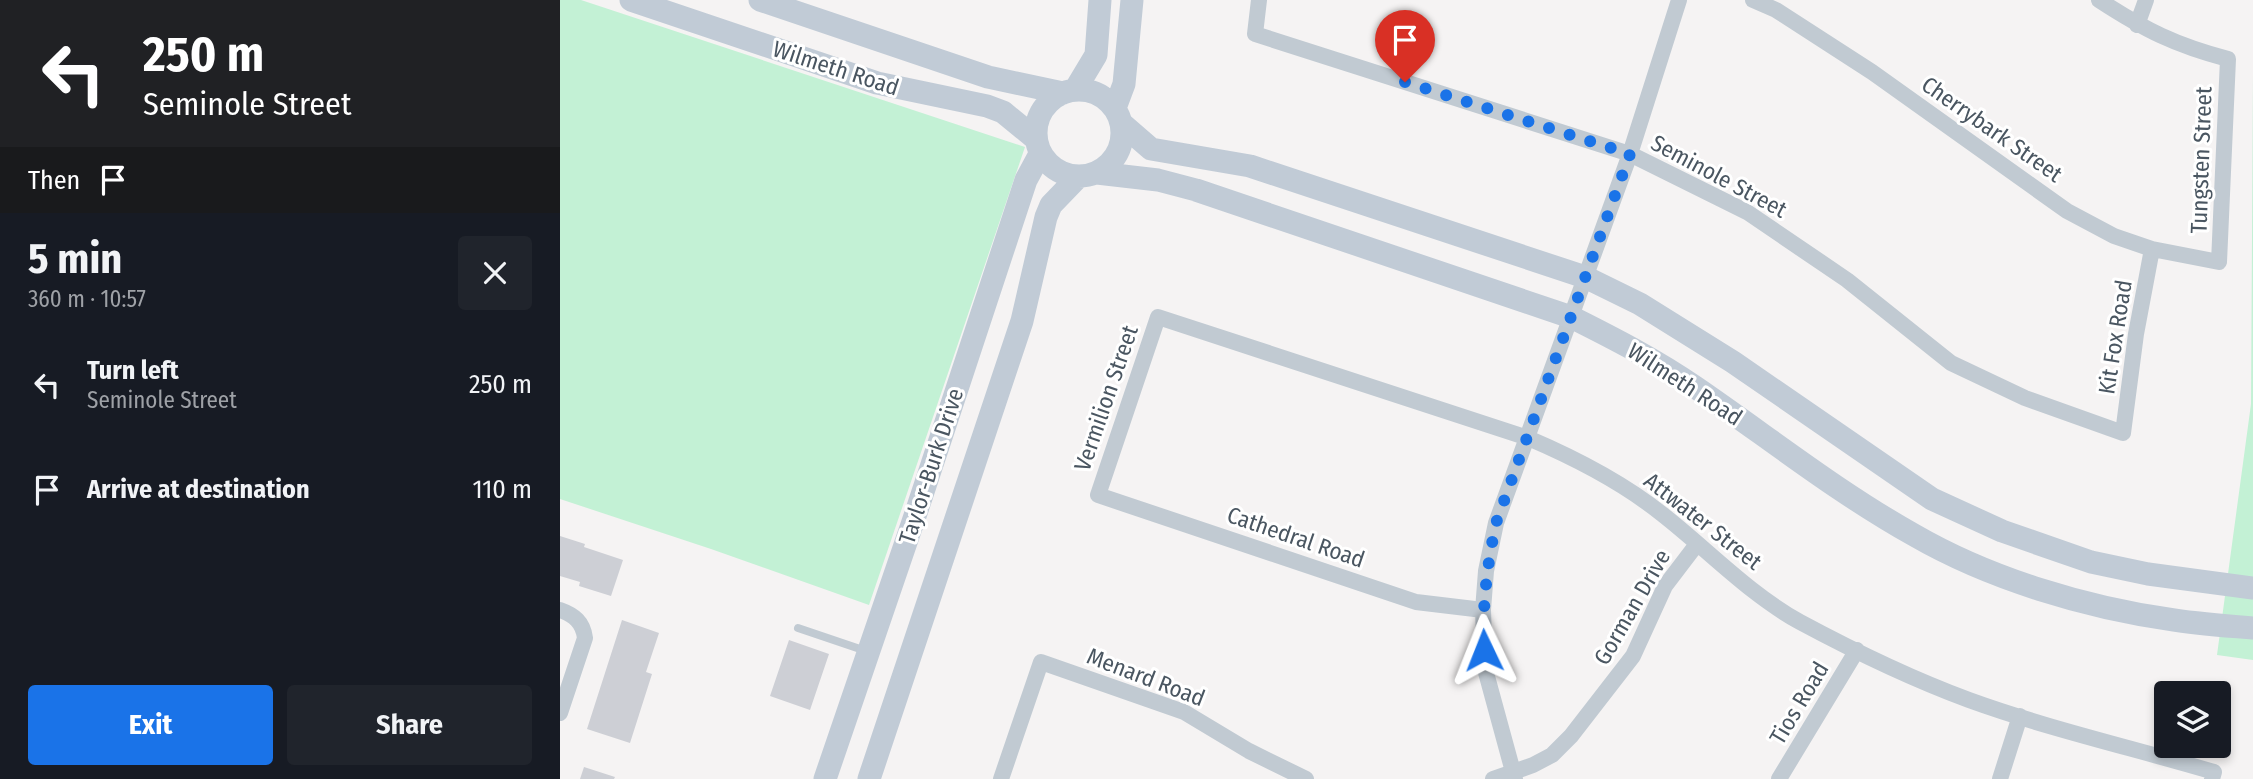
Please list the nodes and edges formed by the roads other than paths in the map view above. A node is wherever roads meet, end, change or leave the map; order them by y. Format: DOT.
graph roads {
  1 [pos="631,0"];
  2 [pos="760,0"];
  3 [pos="1100,0"];
  4 [pos="1132,0"];
  5 [pos="1259,0"];
  6 [pos="1679,0"];
  7 [pos="1753,0"];
  8 [pos="2099,0"];
  9 [pos="2146,0"];
  10 [pos="2137,25"];
  11 [pos="1069,91"];
  12 [pos="1118,116"];
  13 [pos="1038,146"];
  14 [pos="1630,154"];
  15 [pos="1088,175"];
  16 [pos="2152,249"];
  17 [pos="2219,262"];
  18 [pos="1585,277"];
  19 [pos="1158,317"];
  20 [pos="1571,317"];
  21 [pos="2123,433"];
  22 [pos="1528,438"];
  23 [pos="1098,495"];
  24 [pos="1698,544"];
  25 [pos="2253,588"];
  26 [pos="560,610"];
  27 [pos="1483,610"];
  28 [pos="798,628"];
  29 [pos="2253,628"];
  30 [pos="1857,650"];
  31 [pos="868,652"];
  32 [pos="560,713"];
  33 [pos="2020,716"];
  34 [pos="2213,775"];
  35 [pos="1514,776"];
  36 [pos="825,779"];
  37 [pos="869,779"];
  38 [pos="1001,779"];
  39 [pos="1306,779"];
  40 [pos="1493,779"];
  41 [pos="1779,779"];
  42 [pos="2000,779"];
  1 -- 13 [label="street, Wilmeth Road"];
  2 -- 11 [label="street, Wilmeth Road"];
  3 -- 11 [label="street"];
  4 -- 12 [label="street"];
  5 -- 14 [label="street, Seminole Street"];
  6 -- 14 [label="street"];
  7 -- 16 [label="street, Cherrybark Street"];
  8 -- 10 [label="street"];
  9 -- 10 [label="street"];
  10 -- 17 [label="street, Tungsten Street"];
  11 -- 12 [label="street"];
  11 -- 13 [label="street"];
  12 -- 15 [label="street"];
  12 -- 18 [label="street, Wilmeth Road"];
  13 -- 15 [label="street"];
  13 -- 31 [label="street, Taylor-Burk Drive"];
  14 -- 18 [label="street"];
  14 -- 21 [label="street, Seminole Street"];
  15 -- 20 [label="street, Wilmeth Road"];
  15 -- 37 [label="street, Taylor-Burk Drive"];
  16 -- 17 [label="street, Cherrybark Street"];
  16 -- 21 [label="street, Kit Fox Road"];
  18 -- 20 [label="street"];
  18 -- 25 [label="street, Wilmeth Road"];
  19 -- 22 [label="street, Attwater Street"];
  19 -- 23 [label="street, Vermilion Street"];
  20 -- 22 [label="street"];
  20 -- 29 [label="street, Wilmeth Road"];
  22 -- 24 [label="street, Attwater Street"];
  22 -- 27 [label="street"];
  23 -- 27 [label="street, Cathedral Road"];
  24 -- 30 [label="street, Attwater Street"];
  24 -- 35 [label="street, Gorman Drive"];
  26 -- 32 [label="street"];
  27 -- 35 [label="street"];
  28 -- 31 [label="lane"];
  30 -- 33 [label="street, Attwater Street"];
  30 -- 41 [label="street, Tios Road"];
  31 -- 36 [label="street, Taylor-Burk Drive"];
  33 -- 34 [label="street, Attwater Street"];
  33 -- 42 [label="street"];
  35 -- 40 [label="street"];
  38 -- 39 [label="street, Menard Road"];
}
